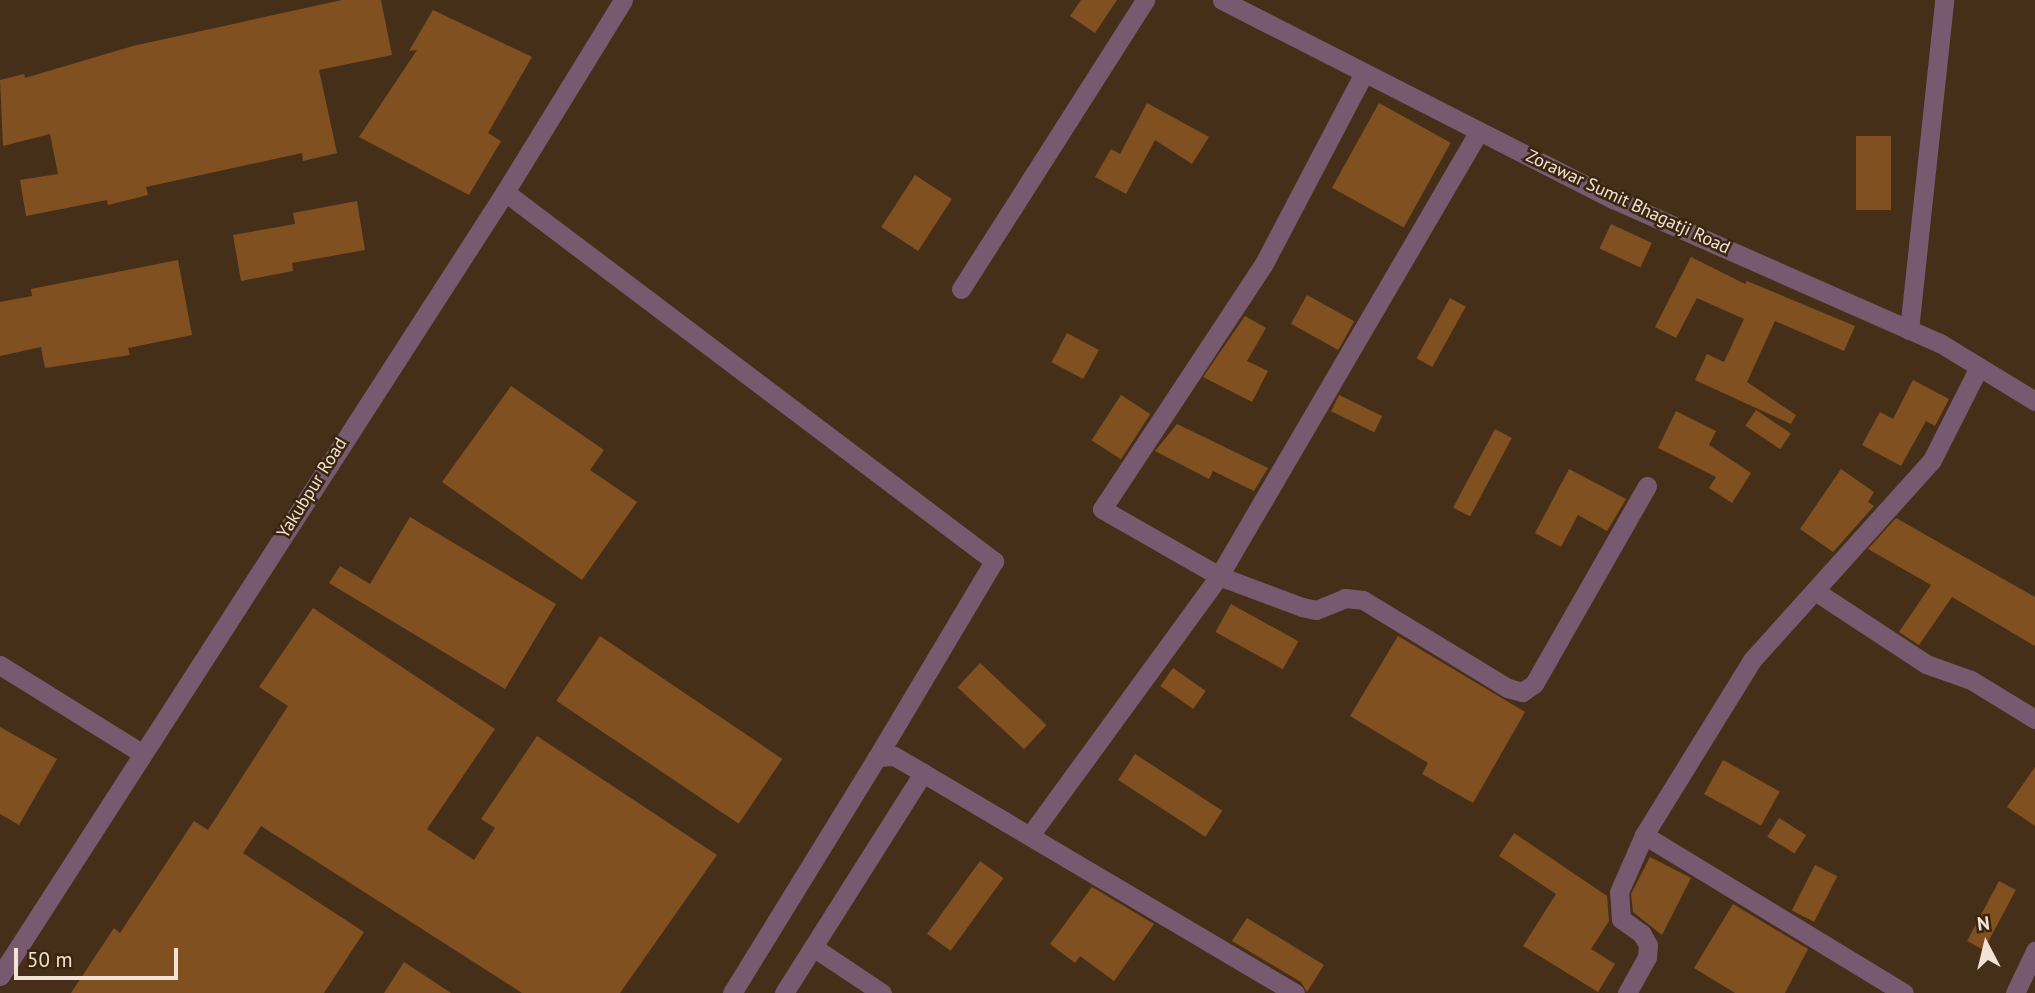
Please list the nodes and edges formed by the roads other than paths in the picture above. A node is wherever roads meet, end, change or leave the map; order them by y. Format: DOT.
graph roads {
  1 [pos="623,0"];
  2 [pos="1145,0"];
  3 [pos="1222,0"];
  4 [pos="1944,0"];
  5 [pos="1364,73"];
  6 [pos="1479,131"];
  7 [pos="505,192"];
  8 [pos="961,289"];
  9 [pos="1909,330"];
  10 [pos="1979,367"];
  11 [pos="2035,401"];
  12 [pos="1647,486"];
  13 [pos="1219,576"];
  14 [pos="1815,591"];
  15 [pos="0,665"];
  16 [pos="2035,719"];
  17 [pos="143,754"];
  18 [pos="877,757"];
  19 [pos="923,772"];
  20 [pos="1031,834"];
  21 [pos="1644,835"];
  22 [pos="813,947"];
  23 [pos="2035,951"];
  24 [pos="0,976"];
  25 [pos="733,993"];
  26 [pos="784,993"];
  27 [pos="881,993"];
  28 [pos="1296,993"];
  29 [pos="1627,993"];
  30 [pos="1904,993"];
  31 [pos="2015,993"];
  1 -- 7 [label="street, Yakubpur Road"];
  2 -- 8 [label="street"];
  3 -- 5 [label="street, Zorawar Sumit Bhagatji Road"];
  4 -- 9 [label="street"];
  5 -- 6 [label="street, Zorawar Sumit Bhagatji Road"];
  5 -- 13 [label="street"];
  6 -- 9 [label="street, Zorawar Sumit Bhagatji Road"];
  6 -- 13 [label="street"];
  7 -- 17 [label="street, Yakubpur Road"];
  7 -- 18 [label="street"];
  9 -- 10 [label="street, Zorawar Sumit Bhagatji Road"];
  10 -- 11 [label="street, Zorawar Sumit Bhagatji Road"];
  10 -- 14 [label="street"];
  12 -- 13 [label="street"];
  13 -- 20 [label="street"];
  14 -- 16 [label="street"];
  14 -- 21 [label="street"];
  15 -- 17 [label="street"];
  17 -- 24 [label="street, Yakubpur Road"];
  18 -- 19 [label="street"];
  18 -- 25 [label="street"];
  19 -- 20 [label="street"];
  19 -- 22 [label="street"];
  20 -- 28 [label="street"];
  21 -- 29 [label="street"];
  21 -- 30 [label="street"];
  22 -- 26 [label="street"];
  22 -- 27 [label="street"];
  23 -- 31 [label="street"];
}
